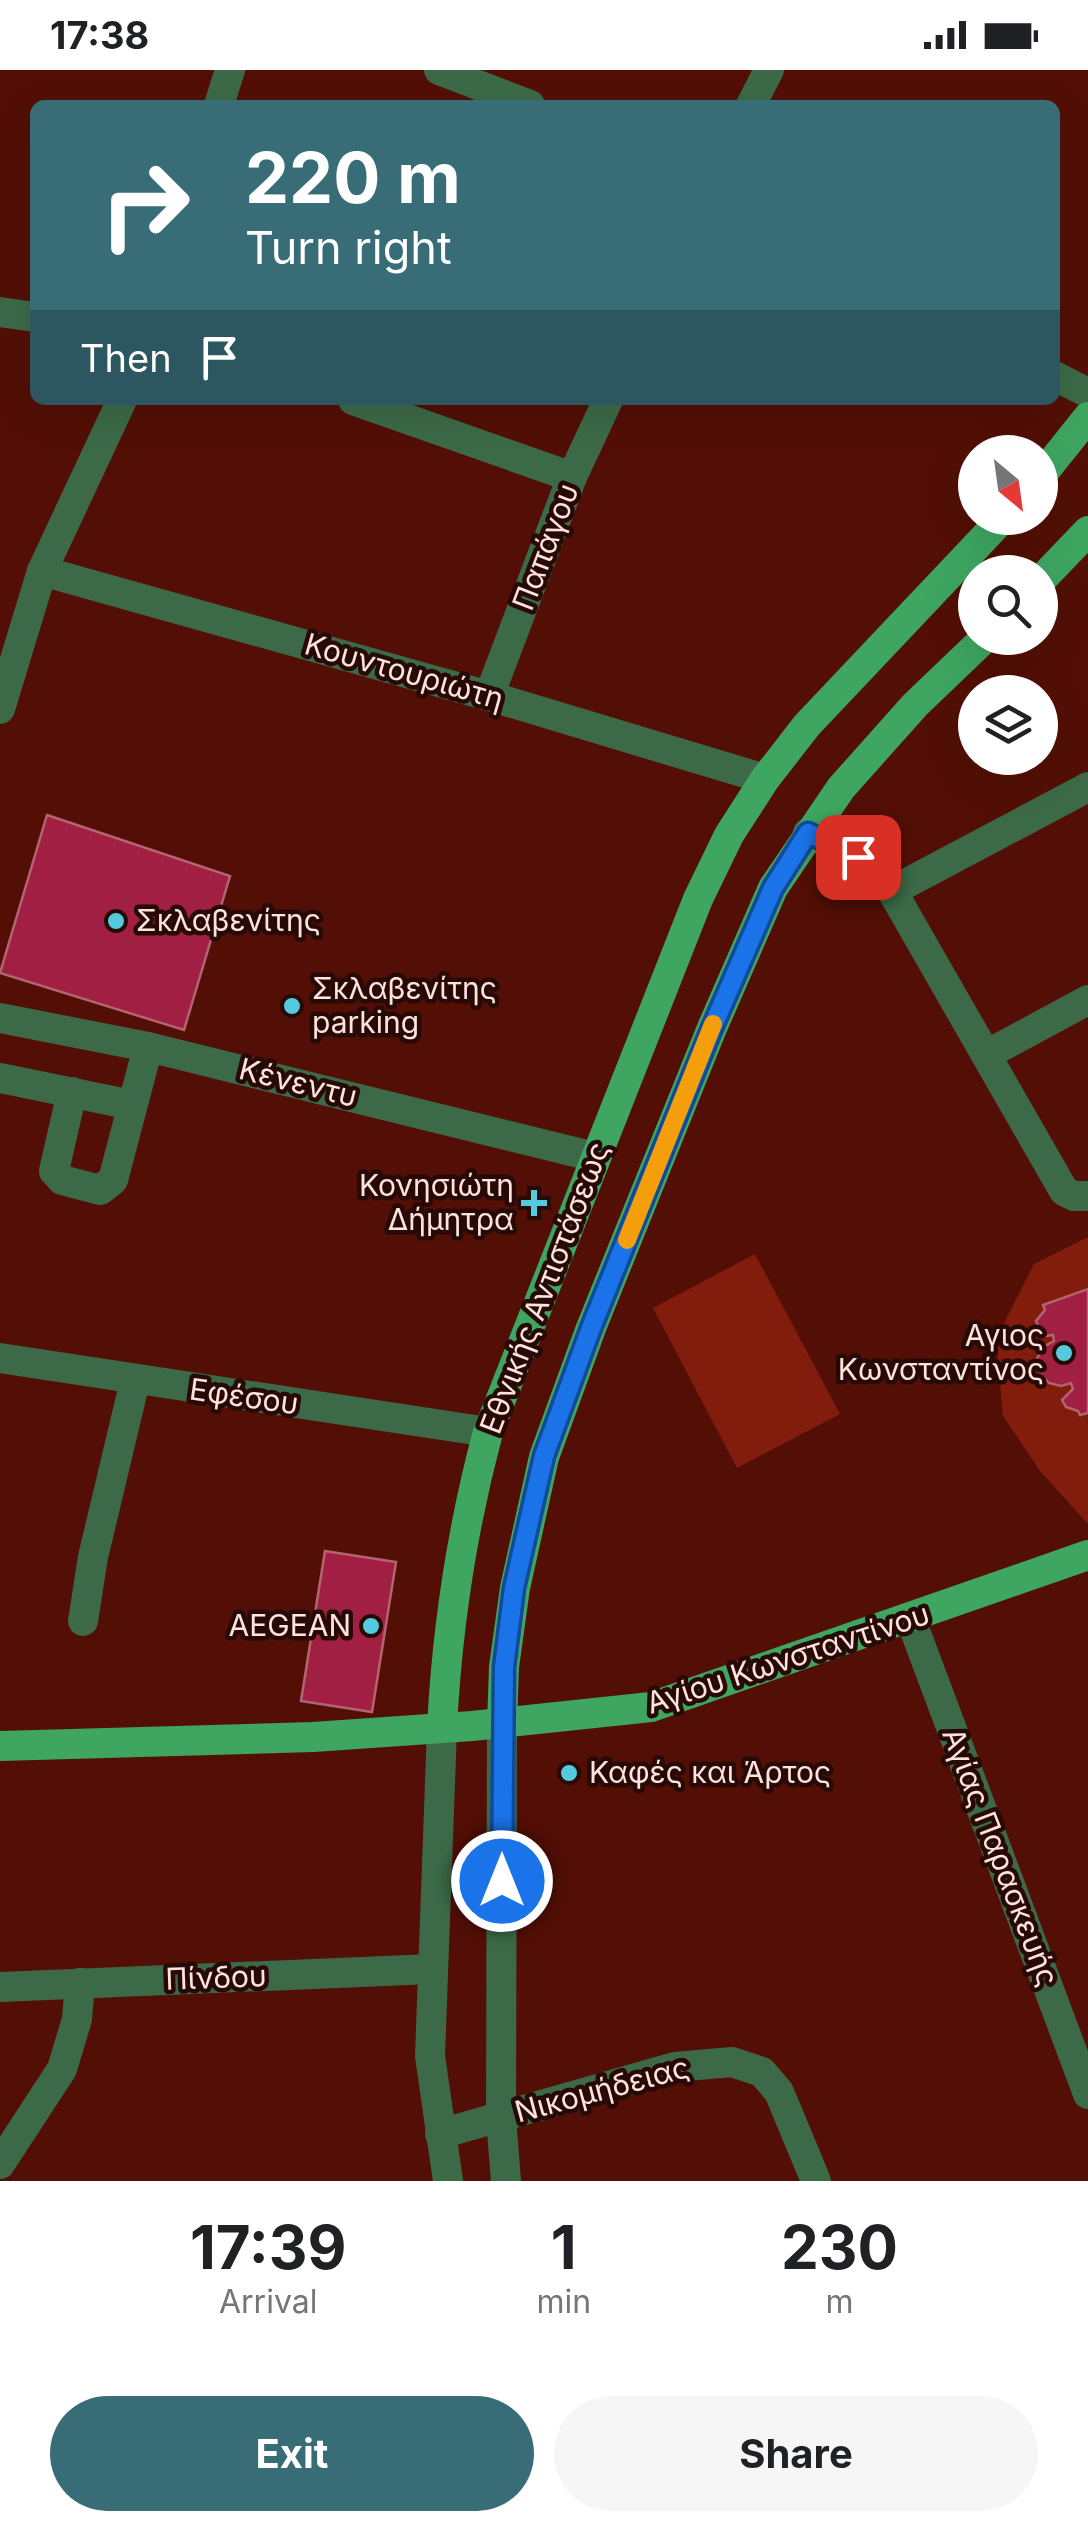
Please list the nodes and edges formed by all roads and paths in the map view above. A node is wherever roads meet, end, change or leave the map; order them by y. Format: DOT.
graph roads {
  1 [pos="230,70"];
  2 [pos="439,70"];
  3 [pos="770,70"];
  4 [pos="221,100"];
  5 [pos="517,100"];
  6 [pos="754,100"];
  7 [pos="0,312"];
  8 [pos="30,317"];
  9 [pos="1060,379"];
  10 [pos="1088,393"];
  11 [pos="120,405"];
  12 [pos="368,405"];
  13 [pos="606,405"];
  14 [pos="1088,418"];
  15 [pos="1058,454"];
  16 [pos="572,477"];
  17 [pos="1088,531"];
  18 [pos="987,535"];
  19 [pos="1058,562"];
  20 [pos="42,571"];
  21 [pos="967,655"];
  22 [pos="489,696"];
  23 [pos="0,710"];
  24 [pos="765,779"];
  25 [pos="1088,787"];
  26 [pos="808,833"];
  27 [pos="892,891"];
  28 [pos="1088,1000"];
  29 [pos="0,1018"];
  30 [pos="148,1046"];
  31 [pos="986,1056"];
  32 [pos="0,1078"];
  33 [pos="72,1092"];
  34 [pos="132,1105"];
  35 [pos="594,1157"];
  36 [pos="1076,1194"];
  37 [pos="0,1358"];
  38 [pos="135,1381"];
  39 [pos="488,1432"];
  40 [pos="1088,1555"];
  41 [pos="911,1620"];
  42 [pos="83,1622"];
  43 [pos="502,1724"];
  44 [pos="442,1728"];
  45 [pos="0,1746"];
  46 [pos="432,1969"];
  47 [pos="80,1984"];
  48 [pos="0,1987"];
  49 [pos="1086,2079"];
  50 [pos="501,2118"];
  51 [pos="440,2134"];
  52 [pos="0,2164"];
  53 [pos="448,2181"];
  54 [pos="506,2181"];
  55 [pos="816,2181"];
  1 -- 4 [label="street"];
  2 -- 5 [label="street"];
  3 -- 6 [label="street"];
  7 -- 8 [label="street"];
  9 -- 10 [label="street"];
  11 -- 20 [label="street"];
  12 -- 16 [label="street"];
  13 -- 16 [label="street, Παπάγου"];
  14 -- 15 [label="main road"];
  16 -- 22 [label="street, Παπάγου"];
  17 -- 19 [label="main road"];
  18 -- 24 [label="main road, Εθνικής Αντιστάσεως"];
  20 -- 22 [label="street, Κουντουριώτη"];
  20 -- 23 [label="street"];
  21 -- 26 [label="main road, Εθνικής Αντιστάσεως"];
  22 -- 24 [label="street, Κουντουριώτη"];
  24 -- 35 [label="main road, Εθνικής Αντιστάσεως"];
  25 -- 27 [label="street"];
  26 -- 27 [label="street"];
  26 -- 43 [label="main road, Εθνικής Αντιστάσεως"];
  27 -- 31 [label="street"];
  28 -- 31 [label="street"];
  29 -- 30 [label="street, Κένεντυ"];
  30 -- 34 [label="street"];
  30 -- 35 [label="street, Κένεντυ"];
  31 -- 36 [label="street"];
  32 -- 33 [label="street"];
  33 -- 34 [label="street"];
  33 -- 34 [label="street"];
  35 -- 39 [label="main road, Εθνικής Αντιστάσεως"];
  37 -- 38 [label="street, Εφέσου"];
  38 -- 39 [label="street, Εφέσου"];
  38 -- 42 [label="street"];
  39 -- 44 [label="main road, Εθνικής Αντιστάσεως"];
  40 -- 41 [label="main road, Αγίου Κωνσταντίνου"];
  41 -- 43 [label="main road, Αγίου Κωνσταντίνου"];
  41 -- 49 [label="street, Αγίας Παρασκευής"];
  43 -- 44 [label="main road, Αγίου Κωνσταντίνου"];
  43 -- 50 [label="street, Εθνικής Αντιστάσεως"];
  44 -- 45 [label="main road, Αγίου Κωνσταντίνου"];
  44 -- 46 [label="street, Εθνικής Αντιστάσεως"];
  46 -- 47 [label="street, Πίνδου"];
  46 -- 51 [label="street, Εθνικής Αντιστάσεως"];
  47 -- 48 [label="street, Πίνδου"];
  47 -- 52 [label="street"];
  50 -- 51 [label="street, Νικομήδειας"];
  50 -- 54 [label="street, Εθνικής Αντιστάσεως"];
  50 -- 55 [label="street, Νικομήδειας"];
  51 -- 53 [label="street, Εθνικής Αντιστάσεως"];
}
